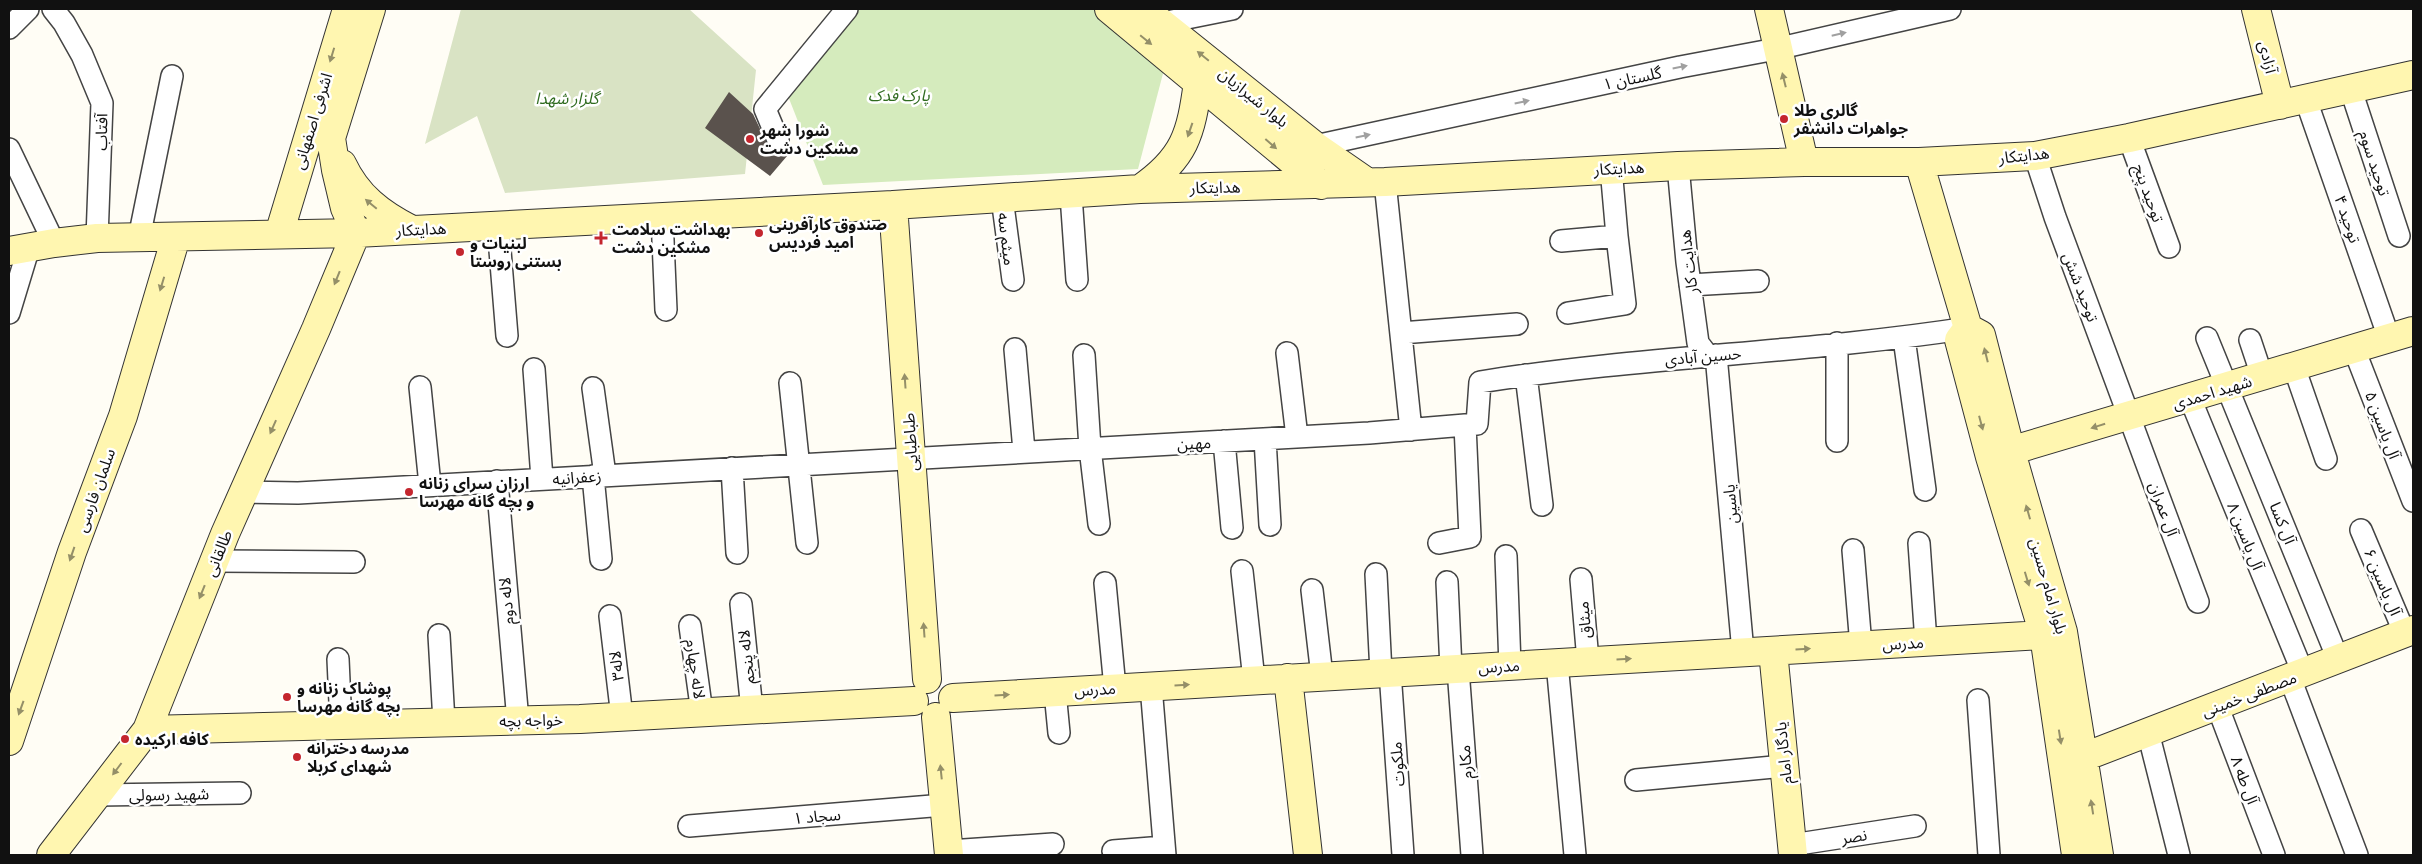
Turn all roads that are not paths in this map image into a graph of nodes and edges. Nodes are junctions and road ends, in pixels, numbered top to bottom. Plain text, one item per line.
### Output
1 (28, 9) edge
2 (53, 9) edge
3 (347, 9) edge
4 (371, 9) edge
5 (847, 9) edge
6 (1109, 9) edge
7 (1232, 9) edge
8 (1769, 9) edge
9 (1950, 9) edge
10 (2256, 9) edge
11 (1153, 16) edge
12 (9, 28) edge
13 (1776, 49) junction
14 (2413, 75) edge
15 (172, 76) dead end
16 (1198, 82) junction
17 (2351, 90) junction
18 (2293, 103) junction
19 (331, 138) junction
20 (2129, 138) junction
21 (778, 140) dead end
22 (1315, 146) junction
23 (9, 149) edge
24 (2035, 156) junction
25 (1804, 162) junction
26 (1919, 162) junction
27 (1678, 166) junction
28 (1298, 167) junction
29 (1611, 168) junction
30 (1376, 182) junction
31 (1321, 184) junction
32 (1140, 189) junction
33 (1071, 195) junction
34 (1002, 198) junction
35 (893, 204) junction
36 (662, 217) junction
37 (498, 226) junction
38 (412, 230) junction
39 (356, 233) junction
40 (279, 234) junction
41 (1617, 236) junction
42 (2398, 236) dead end
43 (176, 237) junction
44 (97, 238) junction
45 (139, 238) junction
46 (1561, 241) dead end
47 (31, 247) edge
48 (2169, 247) dead end
49 (1013, 280) dead end
50 (1078, 280) dead end
51 (1758, 281) dead end
52 (1690, 285) junction
53 (666, 310) dead end
54 (9, 313) edge
55 (1568, 313) dead end
56 (1517, 324) dead end
57 (1968, 328) junction
58 (1401, 333) junction
59 (2401, 335) edge
60 (507, 336) dead end
61 (1904, 338) junction
62 (2208, 338) dead end
63 (2250, 340) dead end
64 (1837, 343) junction
65 (1014, 349) dead end
66 (2354, 349) junction
67 (1287, 353) dead end
68 (1084, 355) dead end
69 (1712, 355) junction
70 (2294, 367) junction
71 (534, 369) dead end
72 (1526, 375) junction
73 (2262, 376) junction
74 (790, 383) dead end
75 (420, 387) dead end
76 (2228, 387) junction
77 (593, 388) dead end
78 (2190, 398) junction
79 (2129, 416) junction
80 (1471, 425) junction
81 (1411, 430) junction
82 (1297, 437) junction
83 (1264, 439) junction
84 (1224, 441) junction
85 (1837, 441) dead end
86 (1090, 448) junction
87 (1024, 451) junction
88 (2000, 454) junction
89 (911, 457) junction
90 (2326, 459) dead end
91 (797, 464) junction
92 (732, 468) junction
93 (599, 475) junction
94 (542, 479) junction
95 (497, 481) junction
96 (430, 485) junction
97 (1925, 490) dead end
98 (244, 492) junction
99 (2413, 501) edge
100 (1542, 505) dead end
101 (1099, 524) dead end
102 (1270, 525) dead end
103 (1232, 528) dead end
104 (2361, 530) dead end
105 (1439, 542) dead end
106 (807, 543) dead end
107 (1919, 543) dead end
108 (1853, 550) dead end
109 (737, 552) dead end
110 (1506, 556) dead end
111 (601, 559) dead end
112 (214, 561) junction
113 (354, 562) dead end
114 (1242, 571) dead end
115 (1376, 574) dead end
116 (1581, 578) dead end
117 (1447, 582) dead end
118 (1104, 584) dead end
119 (1312, 590) dead end
120 (2198, 602) dead end
121 (741, 604) dead end
122 (610, 616) dead end
123 (690, 626) dead end
124 (2409, 632) edge
125 (2054, 634) junction
126 (439, 635) dead end
127 (1926, 642) junction
128 (1861, 646) junction
129 (1773, 651) junction
130 (1743, 652) junction
131 (338, 659) dead end
132 (2338, 659) junction
133 (1588, 661) junction
134 (1557, 663) junction
135 (1510, 666) junction
136 (1455, 669) junction
137 (1385, 673) junction
138 (2296, 675) junction
139 (1322, 676) junction
140 (1288, 678) junction
141 (1254, 680) junction
142 (1151, 686) junction
143 (1115, 688) junction
144 (1055, 692) junction
145 (933, 699) junction
146 (1978, 700) dead end
147 (2218, 706) junction
148 (752, 710) junction
149 (702, 713) junction
150 (622, 717) junction
151 (518, 721) junction
152 (444, 722) junction
153 (341, 725) junction
154 (147, 730) junction
155 (2148, 732) junction
156 (1060, 733) dead end
157 (9, 741) edge
158 (2074, 762) junction
159 (1784, 766) junction
160 (1636, 780) dead end
161 (240, 793) dead end
162 (97, 795) junction
163 (944, 805) junction
164 (690, 826) dead end
165 (1915, 826) dead end
166 (1054, 844) dead end
167 (1793, 850) edge
168 (1113, 851) dead end
169 (1165, 851) edge
170 (949, 853) edge
171 (51, 855) edge
172 (1308, 855) edge
173 (1403, 855) edge
174 (1472, 855) edge
175 (1575, 855) edge
176 (1988, 855) edge
177 (2076, 855) edge
178 (2099, 855) edge
179 (2179, 855) edge
180 (2274, 855) edge
181 (2357, 855) edge

1 - 12 street
2 - 44 street, آفتاب
3 -> 40 street, اشرفی اصفهانی
4 - 19 street, اشرفی اصفهانی
5 - 21 street
6 -> 16 street, بلوار شیرازیان
7 - 11 street
8 - 13 street
13 -> 9 street, گلستان ۱
10 - 18 street, آزادی
22 -> 11 street, بلوار شیرازیان
22 -> 13 street, گلستان ۱
25 -> 13 street
14 - 17 street, هدایتکار
15 - 45 street
16 -> 28 street, بلوار شیرازیان
16 -> 32 street
17 - 18 street, هدایتکار
17 - 42 street, توحید سوم
18 - 20 street, هدایتکار
18 - 59 street, توحید ۴
38 -> 19 street
19 - 39 street, اشرفی اصفهانی
20 - 24 street, هدایتکار
20 - 48 street, توحید پنج
22 - 28 street
22 - 30 street, بلوار شیرازیان
23 - 47 street
24 - 26 street, هدایتکار
24 - 79 street, توحید شش
25 - 26 street, هدایتکار
25 - 27 street, هدایتکار
26 - 57 street, بلوار امام حسین
27 - 29 street, هدایتکار
27 - 52 street, هدایت کار
28 - 31 street, بلوار شیرازیان
29 - 30 street, هدایتکار
29 - 41 street
30 - 31 street, هدایتکار
30 - 58 street
31 - 32 street, هدایتکار
32 - 33 street, هدایتکار
33 - 34 street, هدایتکار
33 - 50 street
34 - 35 street, هدایتکار
34 - 49 street, میثم سه
35 - 36 street, هدایتکار
89 -> 35 street, طباطبایی
36 - 37 street, هدایتکار
36 - 53 street
37 - 38 street, هدایتکار
37 - 60 street
38 - 39 street, هدایتکار
39 - 40 street, هدایتکار
39 -> 98 street, طالقانی
40 - 43 street, هدایتکار
41 - 46 street
41 - 55 street
43 - 45 street, هدایتکار
43 -> 157 street, سلمان فارسی
44 - 45 street, هدایتکار
44 - 47 street, هدایتکار
47 - 54 street
51 - 52 street
52 - 69 street, هدایت کار
56 - 58 street
57 - 61 street, حسین آبادی
57 - 88 street, بلوار امام حسین
58 - 81 street
59 - 66 street, شهید احمدی
61 - 64 street, حسین آبادی
61 - 97 street
62 - 76 street, آل کسا
63 - 73 street
64 - 69 street, حسین آبادی
64 - 85 street
65 - 87 street
66 - 70 street, شهید احمدی
66 - 99 street, آل یاسین ۵
67 - 82 street
68 - 86 street
69 - 72 street, حسین آبادی
69 - 130 street, یاسین
70 - 73 street, شهید احمدی
70 - 90 street
71 - 94 street
72 - 80 street, حسین آبادی
72 - 100 street
73 - 76 street, شهید احمدی
74 - 91 street
75 - 96 street
76 - 78 street, شهید احمدی
76 - 132 street, آل کسا
77 - 93 street
78 - 79 street, شهید احمدی
78 - 138 street, آل یاسین ۸
79 -> 88 street, شهید احمدی
79 - 120 street, آل عمران
80 - 81 street, مهین
80 - 105 street
81 - 82 street, مهین
82 - 83 street, مهین
83 - 84 street, مهین
83 - 102 street
84 - 86 street, مهین
84 - 103 street
86 - 87 street, مهین
86 - 101 street
87 - 89 street, مهین
88 - 125 street, بلوار امام حسین
89 - 91 street, زعفرانیه
145 -> 89 street, طباطبایی
91 - 92 street, زعفرانیه
91 - 106 street
92 - 93 street, زعفرانیه
92 - 109 street
93 - 94 street, زعفرانیه
93 - 111 street
94 - 95 street, زعفرانیه
95 - 96 street, زعفرانیه
95 - 151 street, لاله دوم
96 - 98 street, زعفرانیه
98 - 112 street, طالقانی
104 - 124 street, آل یاسین ۶
107 - 127 street
108 - 128 street
110 - 135 street
112 - 113 street
112 -> 154 street, طالقانی
114 - 141 street
115 - 137 street, ملکوت
116 - 133 street, میثاق
117 - 136 street, مکارم
118 - 143 street
119 - 139 street
121 - 148 street, لاله پنجم
122 - 150 street, لاله۳
123 - 149 street, لاله چهارم
124 - 132 street, مصطفی خمینی
125 - 127 street, مدرس
125 - 158 street, بلوار امام حسین
126 - 152 street
127 - 128 street, مدرس
129 -> 128 street, مدرس
129 - 130 street, مدرس
129 - 159 street, یادگار امام
133 -> 130 street, مدرس
131 - 153 street
132 - 138 street, مصطفی خمینی
133 - 134 street, مدرس
134 - 135 street, مدرس
134 - 175 street
135 - 136 street, مدرس
136 - 137 street, مدرس
136 - 174 street, مکارم
137 - 139 street, مدرس
137 - 173 street, ملکوت
138 - 147 street, مصطفی خمینی
138 - 181 street, آل یاسین ۸
139 - 140 street, مدرس
140 - 141 street, مدرس
140 - 172 street
142 -> 141 street, مدرس
142 - 143 street, مدرس
142 - 169 street
143 - 144 street, مدرس
145 -> 144 street, مدرس
144 - 156 street
145 - 148 street, خواجه بچه
163 -> 145 street, طباطبایی
146 - 176 street
147 - 155 street, مصطفی خمینی
147 - 180 street, آل طه ۸
148 - 149 street, خواجه بچه
149 - 150 street, خواجه بچه
150 - 151 street, خواجه بچه
151 - 152 street, خواجه بچه
152 - 153 street, خواجه بچه
153 - 154 street, خواجه بچه
154 -> 162 street, طالقانی
155 - 158 street, مصطفی خمینی
155 - 179 street
158 - 177 street, بلوار امام حسین
178 -> 158 street, بلوار امام حسین
159 - 160 street
159 - 167 street, یادگار امام
161 - 162 street, شهید رسولی
162 - 171 street, طالقانی
163 - 164 street, سجاد ۱
163 - 170 street, طباطبایی
165 - 167 street, نصر
166 - 170 street
168 - 169 street

